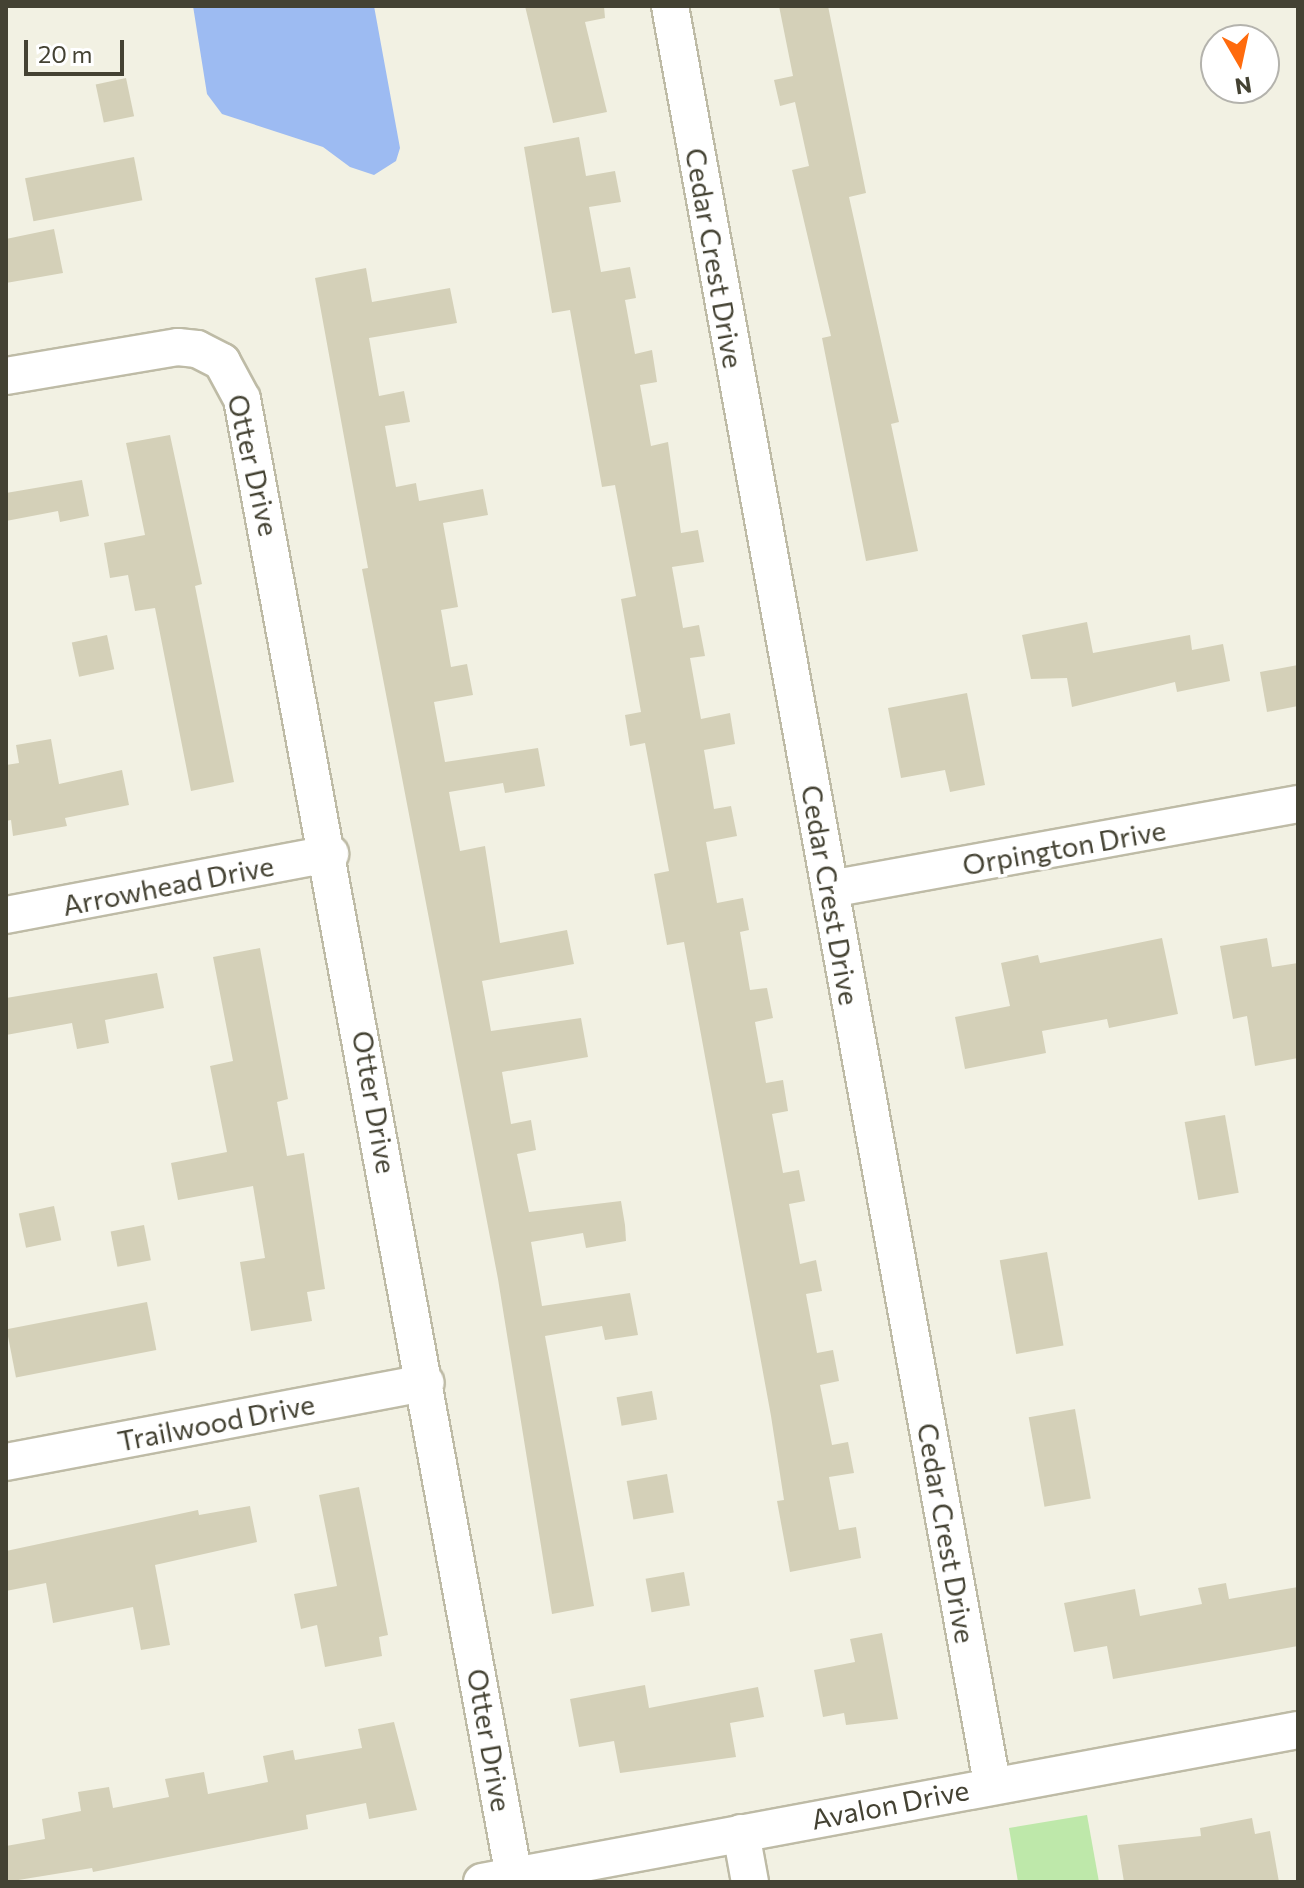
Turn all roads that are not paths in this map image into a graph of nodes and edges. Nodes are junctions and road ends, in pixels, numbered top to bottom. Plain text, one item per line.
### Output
1 (670, 6) edge
2 (6, 376) edge
3 (1298, 804) edge
4 (330, 854) junction
5 (830, 889) junction
6 (6, 915) edge
7 (426, 1383) junction
8 (6, 1462) edge
9 (1298, 1730) edge
10 (992, 1784) junction
11 (741, 1833) junction
12 (498, 1879) edge
13 (750, 1882) edge

1 - 5 street, Cedar Crest Drive
2 - 4 street, Otter Drive
3 - 5 street, Orpington Drive
4 - 6 street, Arrowhead Drive
4 - 7 street, Otter Drive
5 - 10 street, Cedar Crest Drive
7 - 8 street, Trailwood Drive
7 - 12 street, Otter Drive
9 - 10 street, Avalon Drive
10 - 11 street, Avalon Drive
11 - 12 street, Avalon Drive
11 - 13 street

